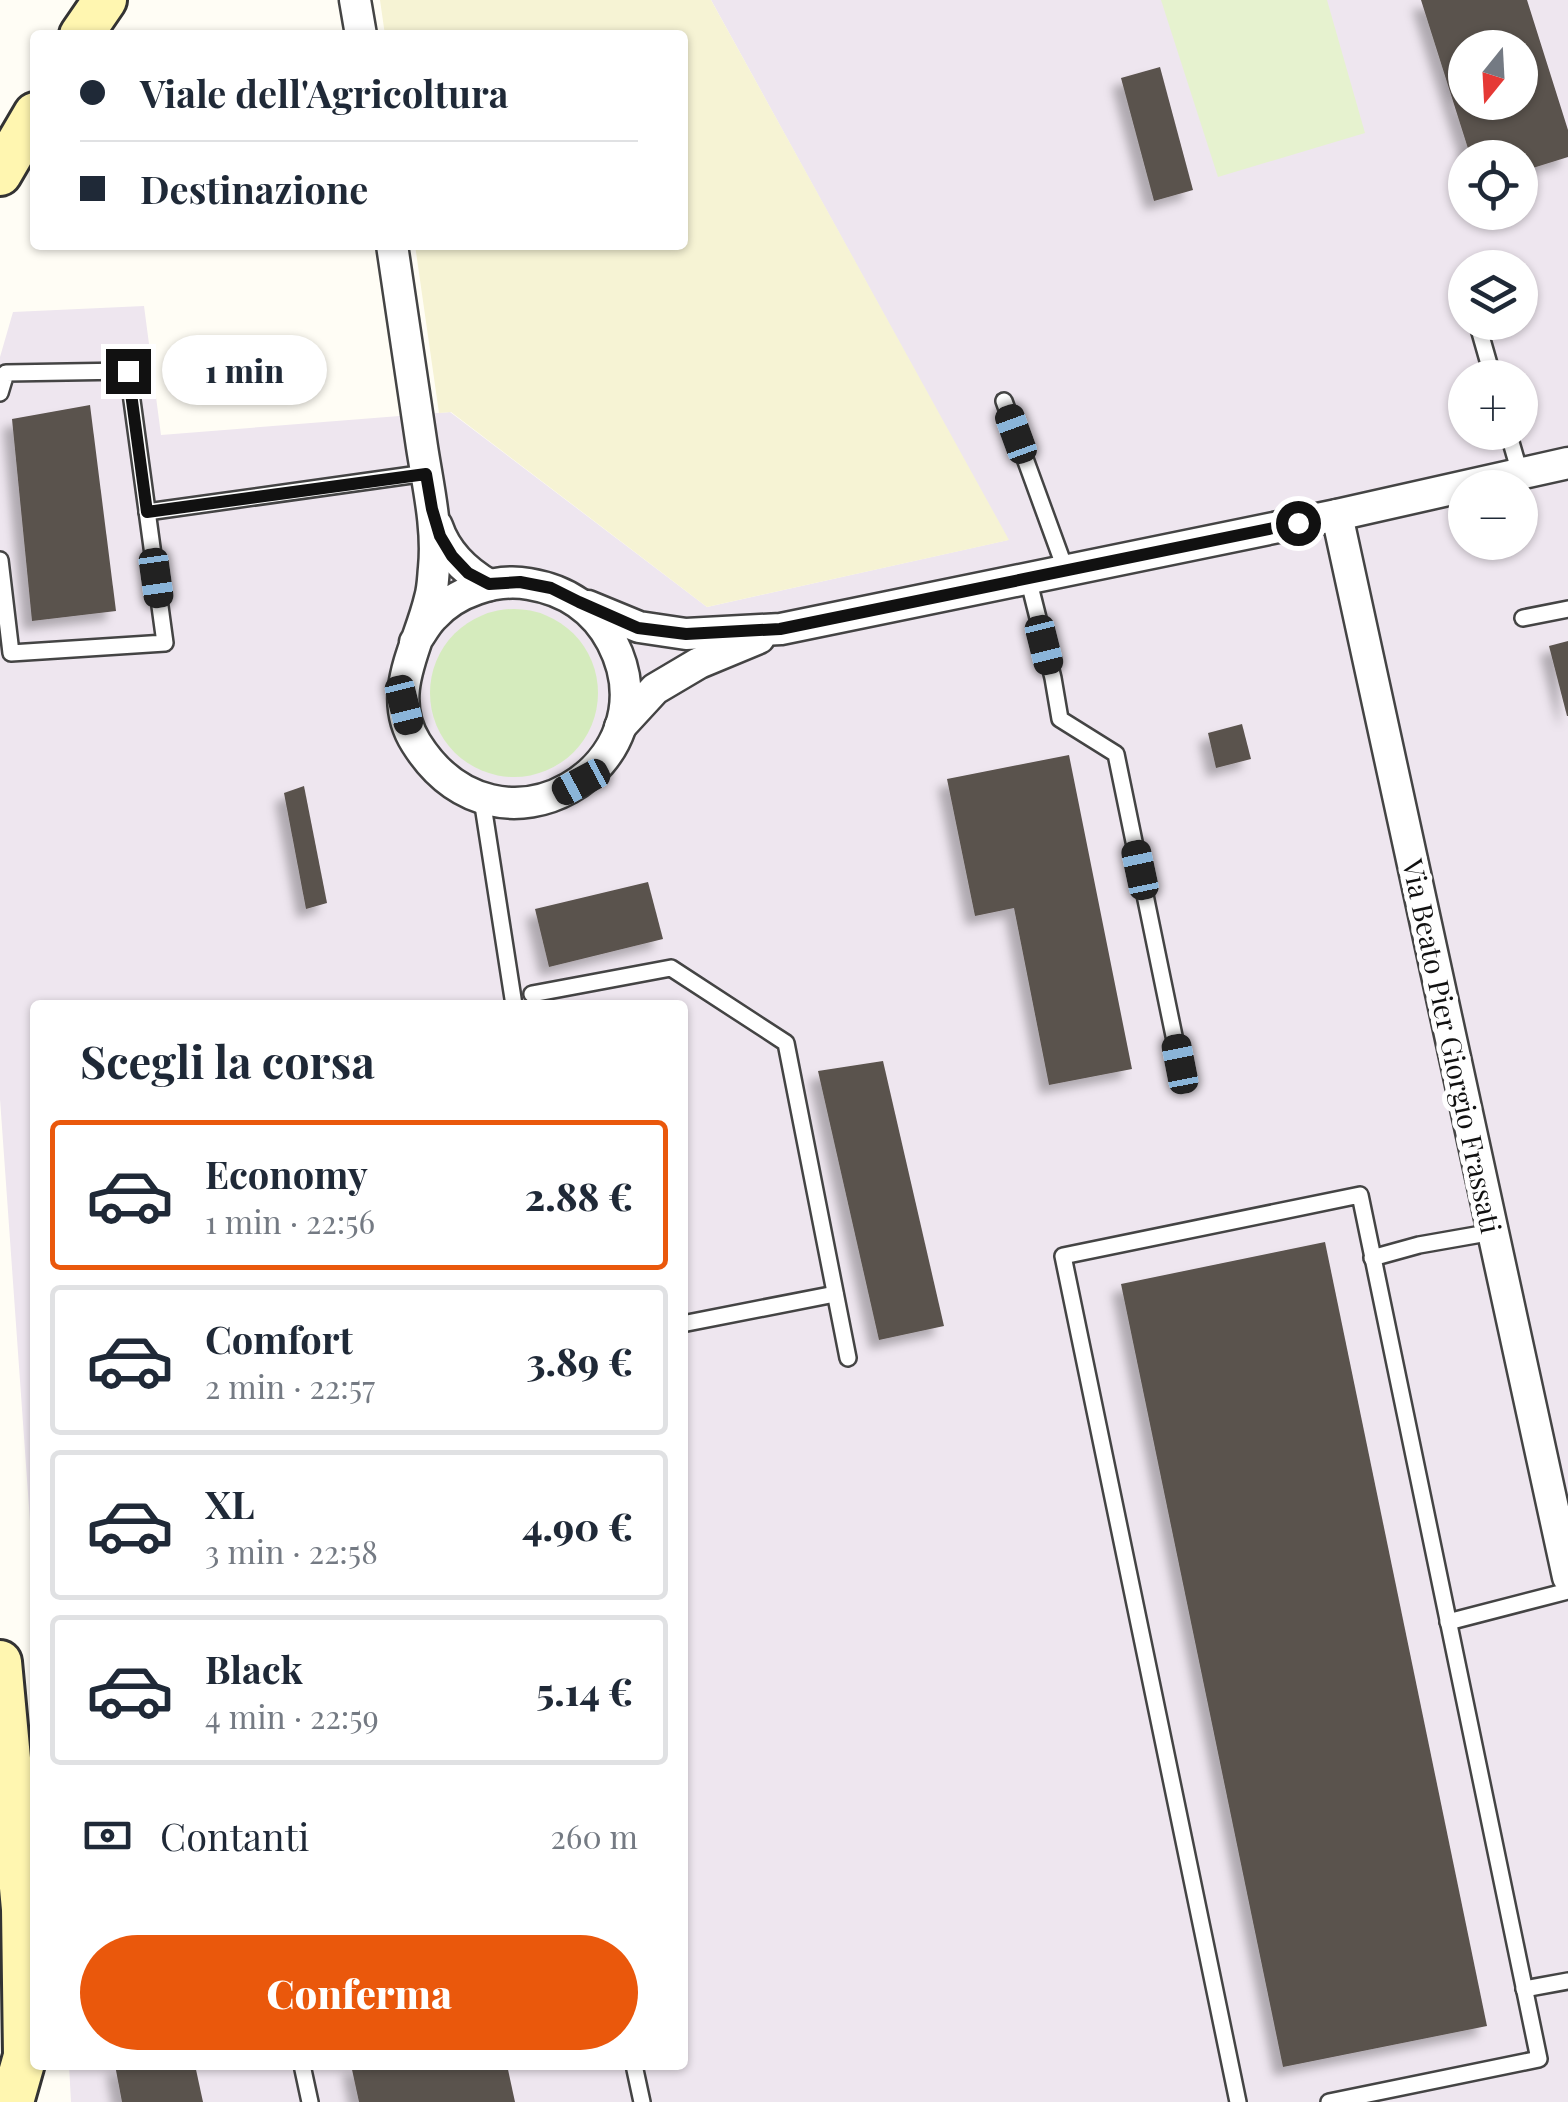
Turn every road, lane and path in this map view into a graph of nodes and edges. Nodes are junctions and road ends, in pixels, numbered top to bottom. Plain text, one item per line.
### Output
1 (106, 0) edge
2 (355, 0) edge
3 (85, 30) edge
4 (359, 30) edge
5 (30, 123) edge
6 (0, 174) edge
7 (393, 250) edge
8 (0, 393) edge
9 (1004, 401) dead end
10 (1568, 462) edge
11 (1533, 470) edge
12 (426, 474) junction
13 (1448, 490) edge
14 (432, 509) junction
15 (147, 512) junction
16 (1338, 515) junction
17 (0, 560) edge
18 (1066, 571) junction
19 (1028, 578) junction
20 (489, 584) junction
21 (579, 602) junction
22 (1568, 609) edge
23 (1524, 618) dead end
24 (780, 629) junction
25 (415, 642) junction
26 (620, 727) junction
27 (482, 799) junction
28 (532, 994) dead end
29 (513, 1000) edge
30 (1180, 1064) dead end
31 (1493, 1232) junction
32 (1372, 1258) junction
33 (835, 1294) junction
34 (688, 1323) edge
35 (848, 1358) dead end
36 (1568, 1577) edge
37 (1568, 1591) edge
38 (1448, 1622) junction
39 (0, 1662) edge
40 (1568, 1981) edge
41 (1524, 1989) junction
42 (303, 2070) edge
43 (635, 2070) edge
44 (12, 2102) edge
45 (310, 2102) edge
46 (642, 2102) edge
47 (1238, 2102) edge
48 (1329, 2102) edge

1 - 3 main road
2 - 4 street
5 - 6 main road
7 - 12 street
8 - 15 lane
9 - 18 lane
10 - 11 street
12 - 14 street
12 - 15 lane
13 - 16 street
14 - 20 street
14 - 25 street
15 - 17 lane
16 - 18 street
16 - 31 street, Via Beato Pier Giorgio Frassati
18 - 19 street
19 - 24 street
19 - 30 lane
20 - 21 street
20 - 25 street
21 - 24 street
21 - 26 street
22 - 23 lane
24 - 26 street
25 - 27 street
26 - 27 street
27 - 29 lane
28 - 33 lane
31 - 32 lane
31 - 36 street, Via Beato Pier Giorgio Frassati
32 - 38 lane
32 - 47 lane
33 - 34 lane
33 - 35 lane
37 - 38 lane
38 - 41 lane
39 - 44 main road
40 - 41 lane
41 - 48 lane
42 - 45 lane
43 - 46 lane

